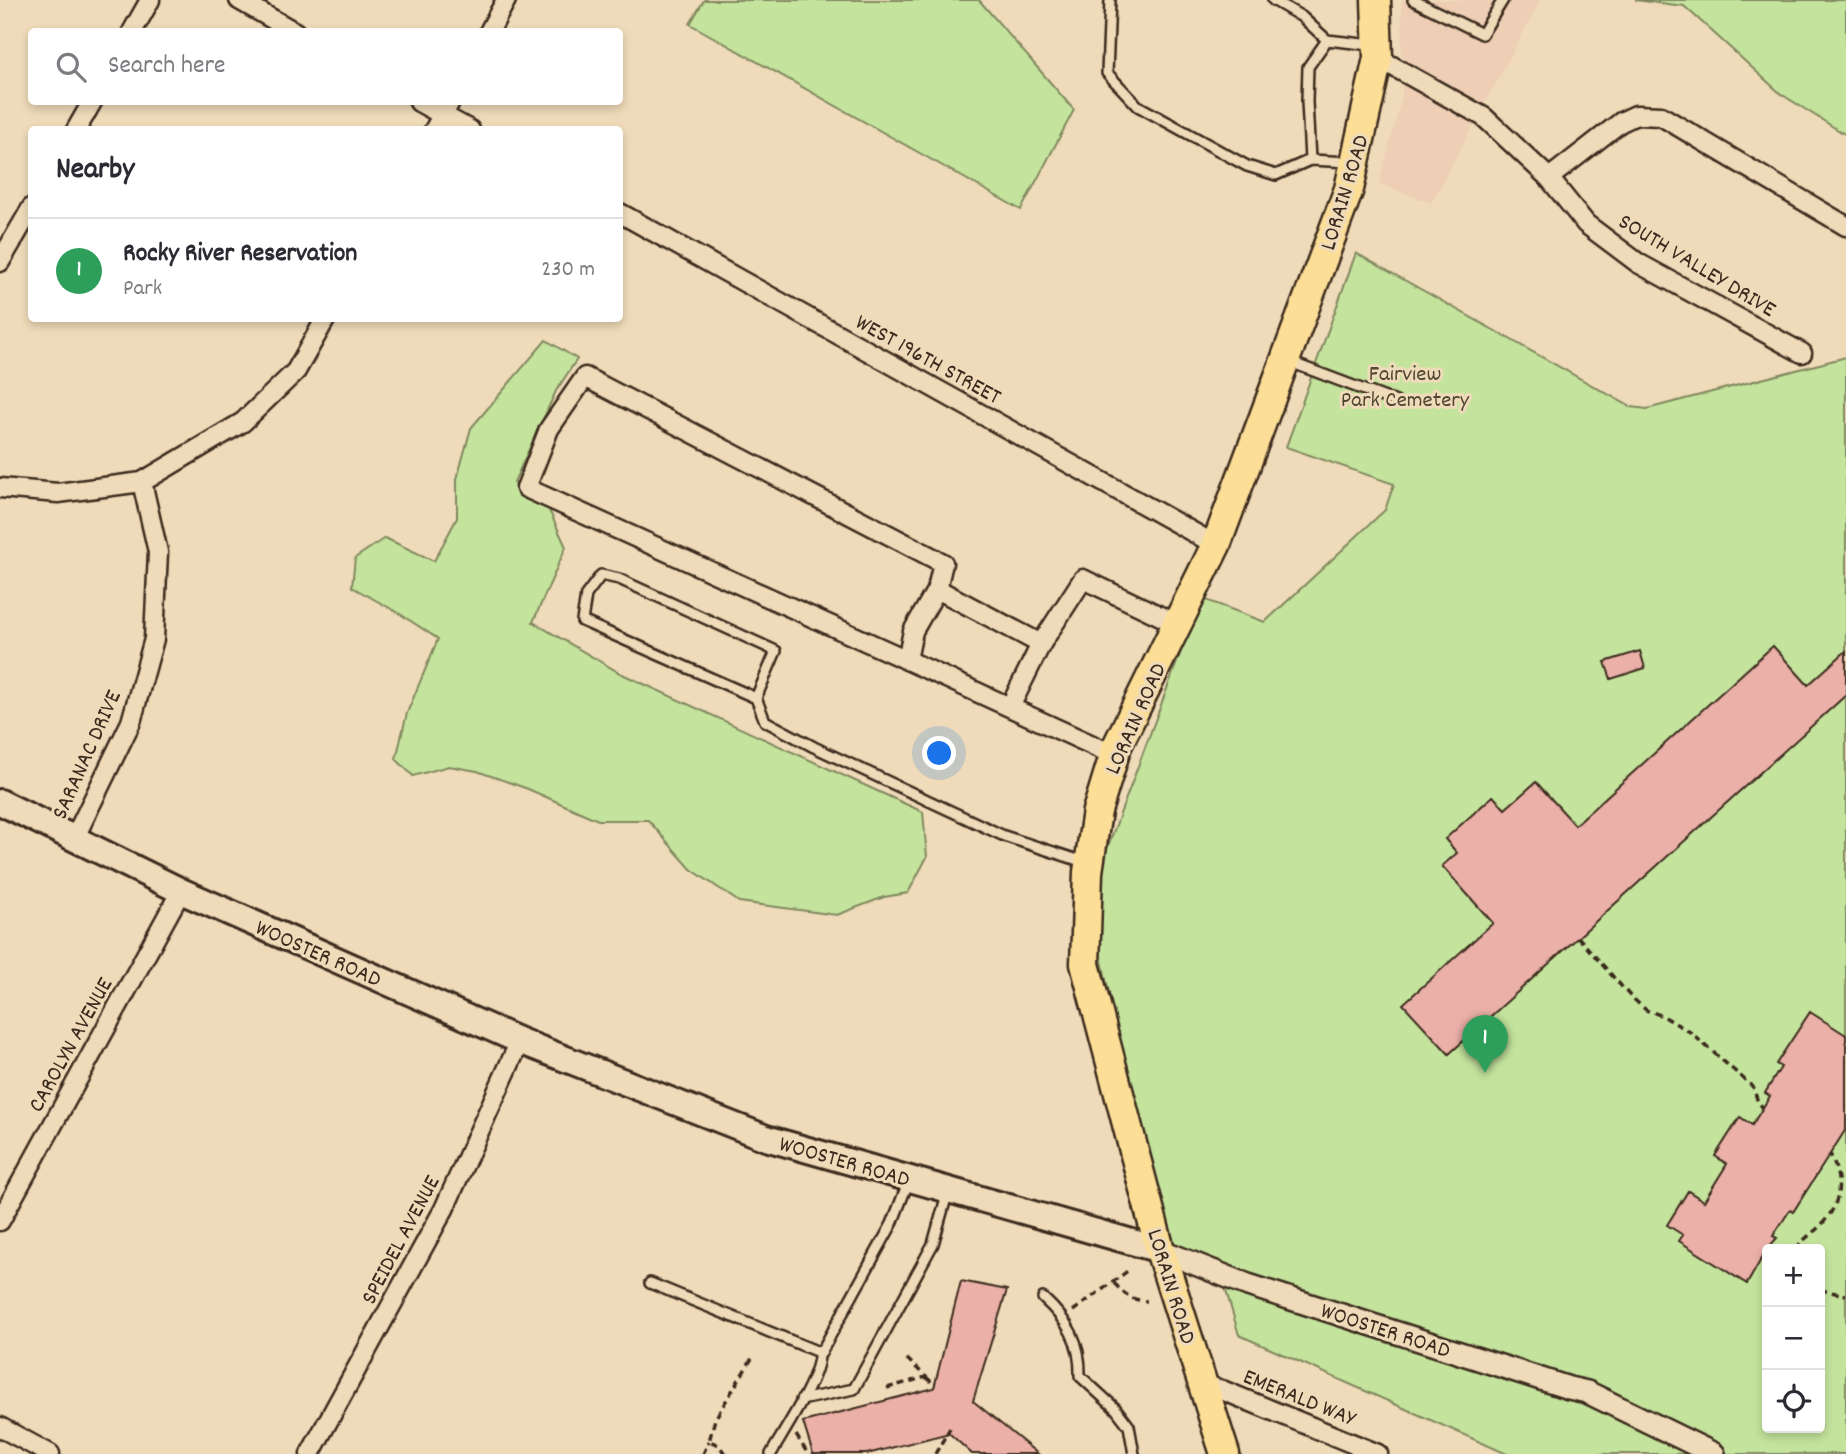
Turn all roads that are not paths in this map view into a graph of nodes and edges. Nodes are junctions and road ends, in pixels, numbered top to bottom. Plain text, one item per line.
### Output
1 (150, 0) edge
2 (239, 0) edge
3 (506, 0) edge
4 (1110, 0) edge
5 (1273, 0) edge
6 (1376, 0) edge
7 (1413, 0) edge
8 (1503, 0) edge
9 (134, 28) edge
10 (288, 28) edge
11 (491, 28) edge
12 (1327, 40) junction
13 (1378, 52) junction
14 (90, 105) edge
15 (424, 105) edge
16 (442, 115) edge
17 (78, 126) edge
18 (463, 126) edge
19 (1310, 160) junction
20 (1355, 162) junction
21 (1549, 178) junction
22 (28, 214) edge
23 (623, 215) edge
24 (1846, 226) edge
25 (0, 262) edge
26 (324, 322) edge
27 (1802, 353) dead end
28 (1285, 360) junction
29 (1396, 402) dead end
30 (142, 482) junction
31 (0, 488) edge
32 (1216, 545) junction
33 (937, 589) junction
34 (1177, 624) junction
35 (1041, 644) junction
36 (907, 660) junction
37 (756, 698) junction
38 (1010, 707) junction
39 (1114, 755) junction
40 (0, 802) edge
41 (74, 839) junction
42 (1089, 863) junction
43 (181, 891) junction
44 (520, 1041) junction
45 (909, 1179) junction
46 (948, 1190) junction
47 (0, 1221) edge
48 (1160, 1250) junction
49 (650, 1283) dead end
50 (1043, 1298) dead end
51 (821, 1353) junction
52 (1204, 1385) junction
53 (801, 1400) junction
54 (0, 1427) edge
55 (50, 1454) edge
56 (310, 1454) edge
57 (771, 1454) edge
58 (1134, 1454) edge
59 (1224, 1454) edge
60 (1378, 1454) edge
61 (1714, 1454) edge

1 - 9 street
2 - 10 street
3 - 11 street
4 - 19 lane
5 - 12 lane
6 - 13 main road, LORAIN ROAD
7 - 8 lane
12 - 13 lane
12 - 19 lane
13 - 20 main road, LORAIN ROAD
13 - 21 street, SOUTH VALLEY DRIVE
14 - 17 street
15 - 16 street
16 - 18 street
19 - 20 lane
20 - 28 main road, LORAIN ROAD
21 - 24 street
21 - 27 street, SOUTH VALLEY DRIVE
22 - 25 street
23 - 32 street, WEST 196TH STREET
26 - 30 street
28 - 29 lane
28 - 32 main road, LORAIN ROAD
30 - 31 street
30 - 41 street, SARANAC DRIVE
32 - 34 main road, LORAIN ROAD
33 - 35 street
33 - 36 street
33 - 36 street
34 - 35 street
34 - 39 main road, LORAIN ROAD
35 - 38 street
36 - 38 street
37 - 37 lane
37 - 42 lane
38 - 39 street
39 - 42 main road, LORAIN ROAD
40 - 41 main road, WOOSTER ROAD
41 - 43 main road, WOOSTER ROAD
42 - 48 main road, LORAIN ROAD
43 - 44 main road, WOOSTER ROAD
43 - 47 street, CAROLYN AVENUE
44 - 45 main road, WOOSTER ROAD
44 - 56 street, SPEIDEL AVENUE
45 - 46 main road, WOOSTER ROAD
45 - 51 lane
46 - 48 main road, WOOSTER ROAD
46 - 53 lane
48 - 52 main road, LORAIN ROAD
48 - 61 street, WOOSTER ROAD
49 - 51 lane
50 - 58 lane
51 - 53 lane
52 - 59 main road, LORAIN ROAD
52 - 60 street, EMERALD WAY
53 - 57 lane
54 - 55 street

